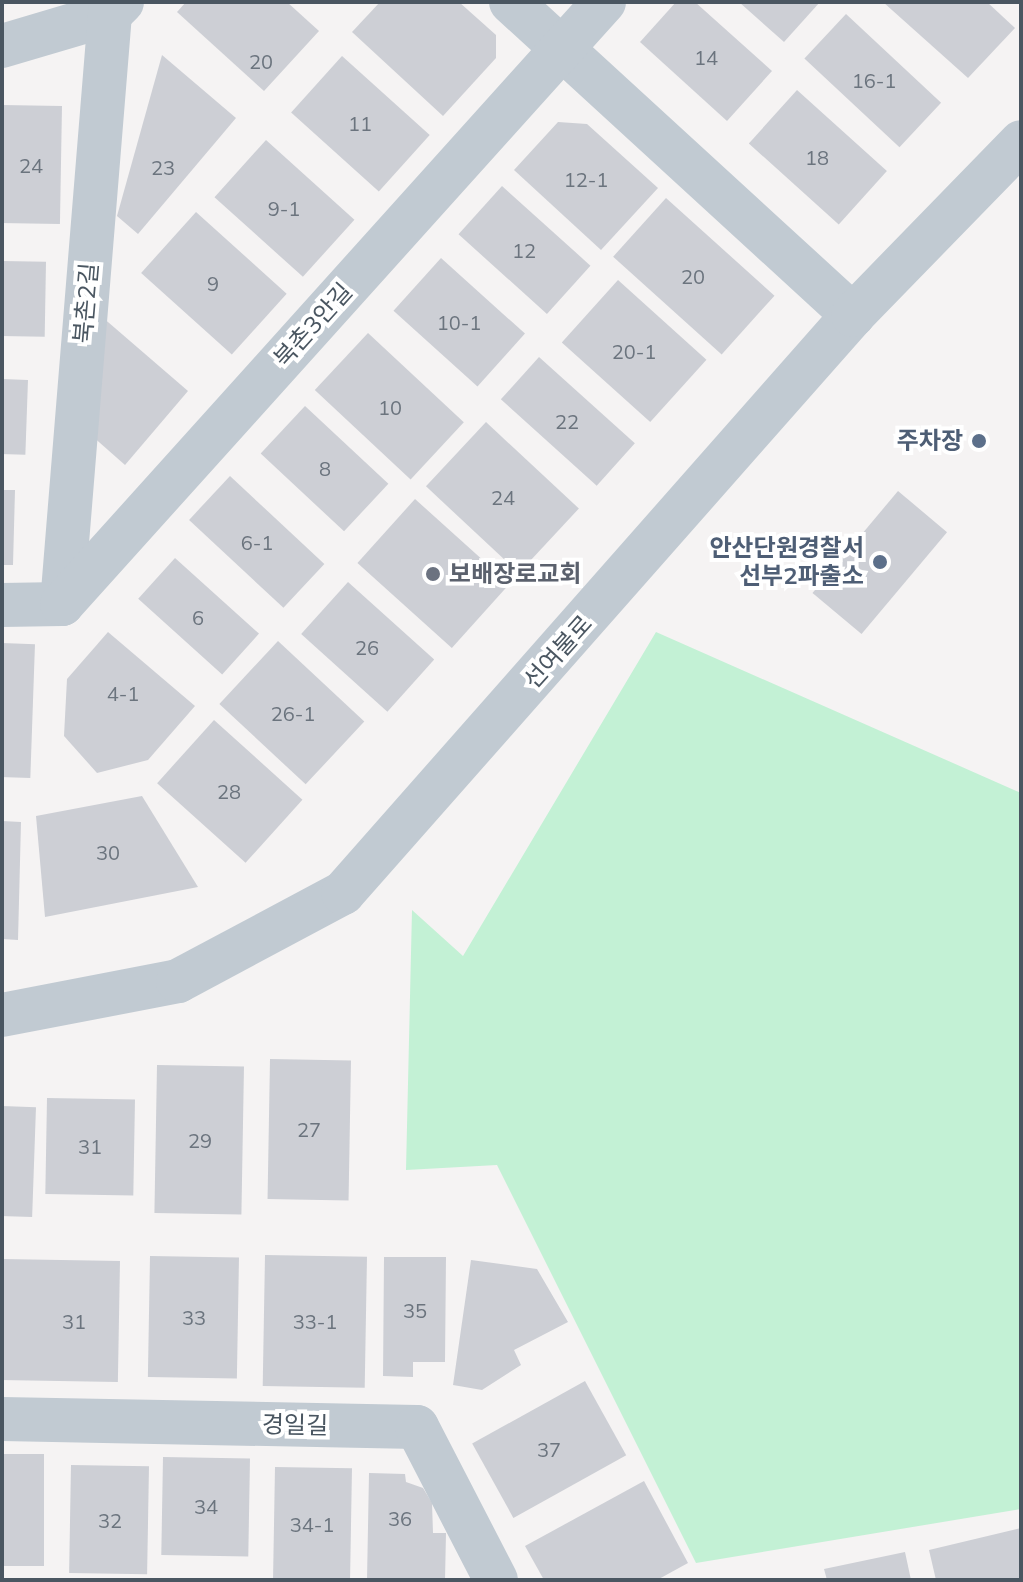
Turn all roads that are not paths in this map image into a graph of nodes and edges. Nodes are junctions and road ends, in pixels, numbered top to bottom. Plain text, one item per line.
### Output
1 (511, 2) edge
2 (604, 2) edge
3 (114, 6) edge
4 (2, 46) edge
5 (562, 49) junction
6 (1021, 142) edge
7 (853, 315) junction
8 (62, 604) junction
9 (2, 605) edge
10 (2, 1015) edge
11 (2, 1419) edge
12 (496, 1580) edge

1 - 5 street
2 - 5 street, 북촌3안길
3 - 4 street
3 - 8 street, 북촌2길
5 - 7 street
5 - 8 street, 북촌3안길
6 - 7 street, 선여불로
7 - 10 street, 선여불로
8 - 9 street
11 - 12 street, 경일길

